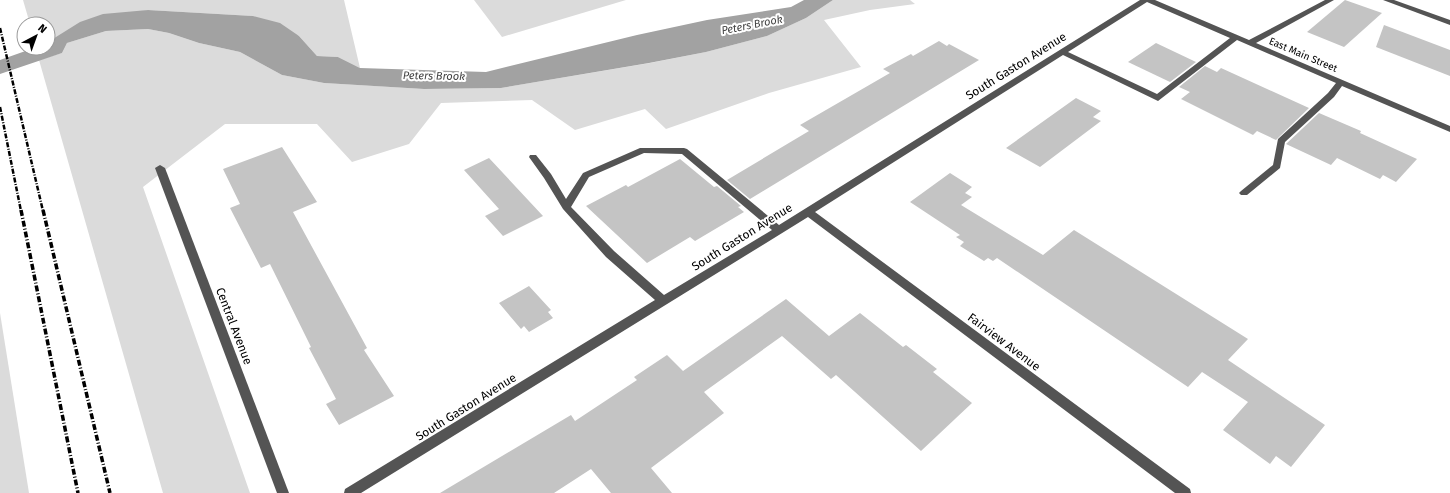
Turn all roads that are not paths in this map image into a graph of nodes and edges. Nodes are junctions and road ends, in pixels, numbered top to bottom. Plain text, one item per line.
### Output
1 (1145, 0) edge
2 (1149, 0) edge
3 (1330, 0) edge
4 (1387, 0) edge
5 (1450, 23) edge
6 (1236, 37) junction
7 (1250, 43) junction
8 (1063, 52) junction
9 (1341, 82) junction
10 (1450, 129) edge
11 (533, 157) dead end
12 (160, 168) dead end
13 (1244, 193) dead end
14 (566, 207) junction
15 (808, 212) junction
16 (779, 230) junction
17 (663, 301) junction
18 (283, 493) edge
19 (350, 493) edge
20 (1185, 493) edge

1 - 8 street, South Gaston Avenue
2 - 6 street, East Main Street
3 - 7 street
4 - 5 street
6 - 7 street, East Main Street
6 - 8 street
7 - 9 street, East Main Street
8 - 15 street, South Gaston Avenue
9 - 10 street, East Main Street
9 - 13 street
11 - 14 street
12 - 18 street, Central Avenue
14 - 16 street
14 - 17 street
15 - 16 street, South Gaston Avenue
15 - 20 street, Fairview Avenue
16 - 17 street, South Gaston Avenue
17 - 19 street, South Gaston Avenue

